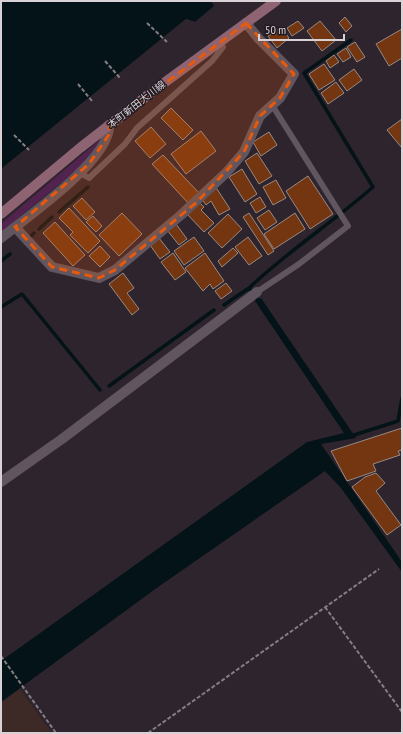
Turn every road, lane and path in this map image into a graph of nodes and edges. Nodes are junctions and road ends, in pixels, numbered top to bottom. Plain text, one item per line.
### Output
1 (276, 1) edge
2 (147, 23) dead end
3 (246, 23) junction
4 (220, 41) junction
5 (167, 42) dead end
6 (105, 61) dead end
7 (120, 78) dead end
8 (78, 84) dead end
9 (92, 101) dead end
10 (272, 105) junction
11 (109, 125) junction
12 (14, 135) dead end
13 (29, 150) dead end
14 (80, 173) junction
15 (1, 214) edge
16 (15, 227) junction
17 (1, 238) edge
18 (257, 292) joint
19 (1, 482) edge
20 (379, 569) dead end
21 (325, 607) junction
22 (1, 656) edge
23 (402, 712) edge
24 (56, 733) edge
25 (148, 733) edge

1 - 3 main road, 本町新田大川線
2 - 5 path
3 - 4 main road, 本町新田大川線
3 - 10 street
4 - 11 main road, 本町新田大川線
4 - 14 lane
6 - 7 path
8 - 9 path
10 - 16 street
10 - 18 lane
11 - 14 street
11 - 15 main road, 本町新田大川線
12 - 13 path
14 - 16 street
16 - 17 street
18 - 19 street
20 - 21 path
21 - 23 path
21 - 25 path
22 - 24 path

